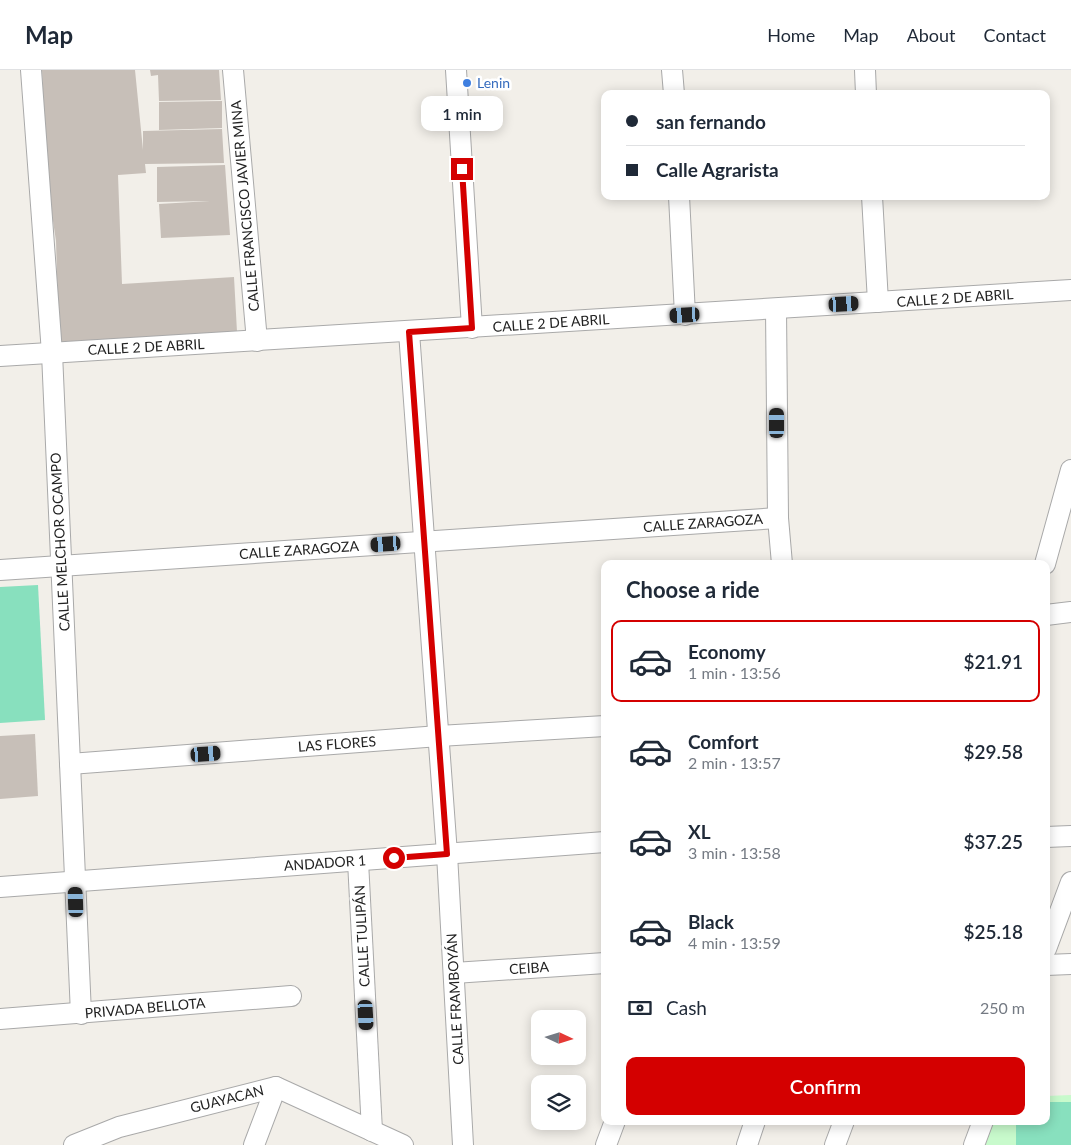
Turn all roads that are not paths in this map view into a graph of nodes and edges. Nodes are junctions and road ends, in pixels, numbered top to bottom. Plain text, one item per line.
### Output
1 (30, 70) edge
2 (232, 70) edge
3 (456, 70) edge
4 (672, 70) edge
5 (865, 70) edge
6 (674, 90) edge
7 (866, 90) edge
8 (679, 200) edge
9 (872, 200) edge
10 (1071, 290) edge
11 (878, 302) junction
12 (776, 309) junction
13 (685, 315) junction
14 (472, 328) junction
15 (409, 332) junction
16 (256, 341) junction
17 (52, 353) junction
18 (0, 356) edge
19 (1071, 470) edge
20 (778, 518) junction
21 (424, 541) junction
22 (782, 560) edge
23 (1045, 560) edge
24 (61, 567) junction
25 (0, 570) edge
26 (1071, 612) edge
27 (1050, 615) edge
28 (601, 726) edge
29 (439, 736) junction
30 (70, 764) junction
31 (1071, 836) edge
32 (1050, 838) edge
33 (601, 842) edge
34 (447, 854) junction
35 (358, 861) junction
36 (1071, 882) edge
37 (76, 883) junction
38 (0, 887) edge
39 (1050, 938) edge
40 (601, 963) edge
41 (1071, 964) edge
42 (1050, 965) edge
43 (454, 973) junction
44 (290, 996) dead end
45 (81, 1014) junction
46 (0, 1019) edge
47 (276, 1087) junction
48 (614, 1125) edge
49 (754, 1125) edge
50 (842, 1125) edge
51 (982, 1125) edge
52 (119, 1126) junction
53 (372, 1131) junction
54 (394, 1143) edge
55 (74, 1145) edge
56 (112, 1145) edge
57 (254, 1145) edge
58 (463, 1145) edge
59 (606, 1145) edge
60 (746, 1145) edge
61 (835, 1145) edge
62 (974, 1145) edge

1 - 17 street, CALLE MELCHOR OCAMPO
2 - 16 street, CALLE FRANCISCO JAVIER MINA
3 - 14 street
4 - 6 street
5 - 7 street
8 - 13 street
9 - 11 street
10 - 11 street, CALLE 2 DE ABRIL
11 - 12 street, CALLE 2 DE ABRIL
12 - 13 street, CALLE 2 DE ABRIL
12 - 20 street
13 - 14 street, CALLE 2 DE ABRIL
14 - 15 street, CALLE 2 DE ABRIL
15 - 16 street, CALLE 2 DE ABRIL
15 - 21 street, CALLE FRAMBOYÁN
16 - 17 street, CALLE 2 DE ABRIL
17 - 18 street, CALLE 2 DE ABRIL
17 - 24 street, CALLE MELCHOR OCAMPO
19 - 23 street
20 - 21 street, CALLE ZARAGOZA
20 - 22 street
21 - 24 street, CALLE ZARAGOZA
21 - 29 street, CALLE FRAMBOYÁN
24 - 25 street, CALLE ZARAGOZA
24 - 30 street, CALLE MELCHOR OCAMPO
26 - 27 street
28 - 29 street, LAS FLORES
29 - 30 street, LAS FLORES
29 - 34 street, CALLE FRAMBOYÁN
30 - 37 street, CALLE MELCHOR OCAMPO
31 - 32 street
33 - 34 street, ANDADOR 1
34 - 35 street, ANDADOR 1
34 - 43 street, CALLE FRAMBOYÁN
35 - 37 street, ANDADOR 1
35 - 53 street, CALLE TULIPÁN
36 - 39 street
37 - 38 street, ANDADOR 1
37 - 45 street, CALLE MELCHOR OCAMPO
40 - 43 street, CEIBA
41 - 42 street
43 - 58 street, CALLE FRAMBOYÁN
44 - 45 street, PRIVADA BELLOTA
45 - 46 street, PRIVADA BELLOTA
47 - 52 street, GUAYACAN
47 - 53 street, GUAYACAN
47 - 57 street
48 - 59 street
49 - 60 street
50 - 61 street
51 - 62 street
52 - 55 street, GUAYACAN
52 - 56 street
53 - 54 street, GUAYACAN

